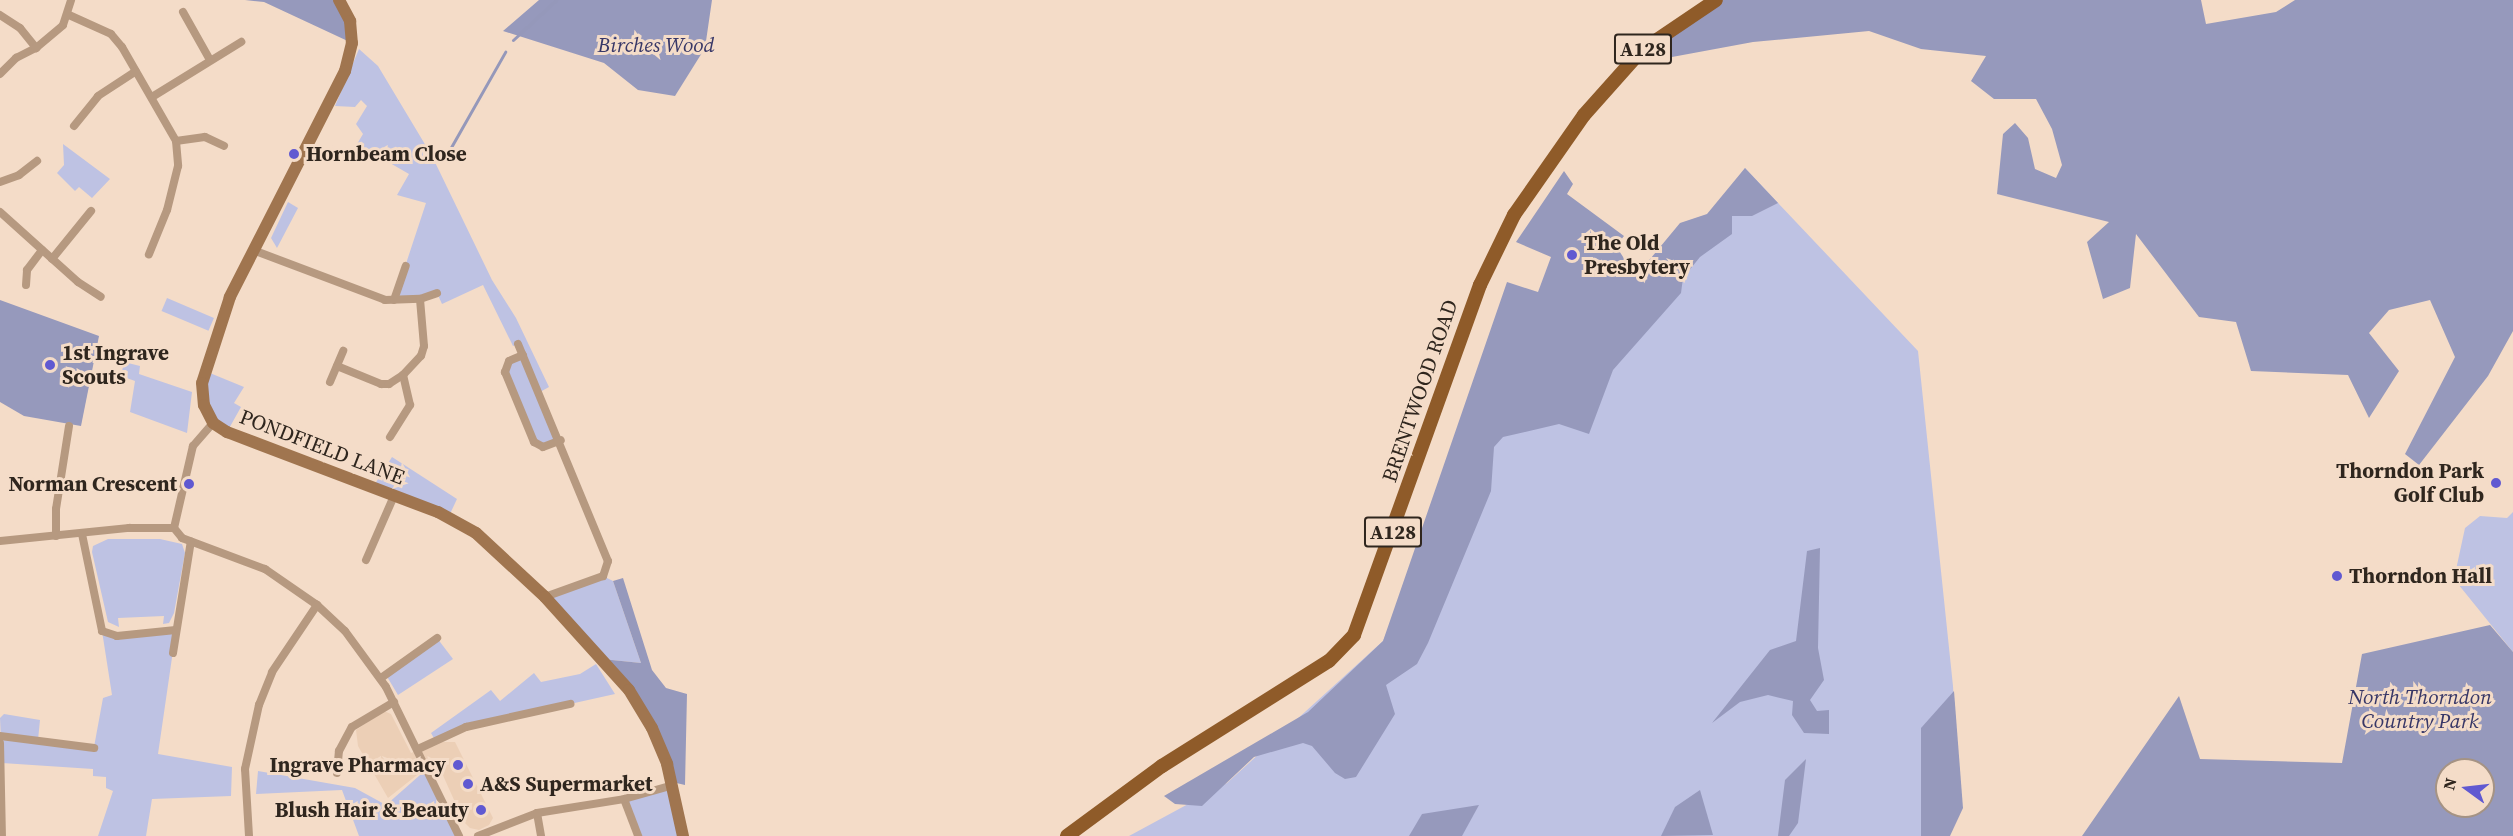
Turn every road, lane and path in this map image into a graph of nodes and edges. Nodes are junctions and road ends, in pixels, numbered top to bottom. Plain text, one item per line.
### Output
1 (71, 0) edge
2 (340, 0) edge
3 (1716, 0) edge
4 (183, 12) dead end
5 (0, 15) edge
6 (69, 15) junction
7 (241, 42) dead end
8 (36, 48) junction
9 (210, 60) junction
10 (136, 71) junction
11 (0, 74) edge
12 (152, 97) junction
13 (74, 126) dead end
14 (176, 141) junction
15 (224, 146) dead end
16 (37, 161) dead end
17 (0, 182) edge
18 (91, 211) dead end
19 (0, 212) edge
20 (253, 249) junction
21 (42, 250) junction
22 (149, 254) dead end
23 (52, 259) junction
24 (406, 266) dead end
25 (26, 285) dead end
26 (437, 293) dead end
27 (101, 297) dead end
28 (420, 299) junction
29 (394, 300) junction
30 (518, 344) dead end
31 (343, 351) dead end
32 (523, 355) junction
33 (337, 366) junction
34 (403, 375) junction
35 (330, 382) dead end
36 (213, 423) junction
37 (69, 426) dead end
38 (390, 437) dead end
39 (561, 440) junction
40 (394, 496) junction
41 (174, 528) junction
42 (82, 534) junction
43 (56, 536) junction
44 (0, 541) edge
45 (191, 541) junction
46 (366, 560) dead end
47 (545, 597) junction
48 (317, 605) junction
49 (176, 630) junction
50 (437, 639) dead end
51 (173, 653) dead end
52 (381, 678) junction
53 (394, 702) junction
54 (570, 704) dead end
55 (0, 736) edge
56 (0, 743) edge
57 (94, 748) dead end
58 (418, 749) junction
59 (337, 773) dead end
60 (672, 785) junction
61 (624, 799) junction
62 (537, 813) junction
63 (2, 836) edge
64 (249, 836) edge
65 (459, 836) edge
66 (478, 836) edge
67 (541, 836) edge
68 (638, 836) edge
69 (683, 836) edge
70 (1066, 836) edge

1 - 6 street
2 - 20 street, PONDFIELD LANE
3 - 70 main road, BRENTWOOD ROAD / A128
4 - 9 street
5 - 8 street
6 - 8 street
6 - 10 street
7 - 9 street
8 - 11 street
9 - 12 street
10 - 12 street
10 - 13 street
12 - 14 street
14 - 15 street
14 - 22 street
16 - 17 street
18 - 23 street
19 - 21 street
20 - 29 street
20 - 36 street, PONDFIELD LANE
21 - 23 street
21 - 25 street
23 - 27 street
24 - 29 street
26 - 28 street
28 - 29 street
28 - 34 street
30 - 32 street
31 - 33 street
32 - 39 street
32 - 39 street
33 - 34 street
33 - 35 street
34 - 38 street
36 - 40 street, PONDFIELD LANE
36 - 41 street
37 - 43 street
39 - 47 street
40 - 46 street
40 - 47 street, PONDFIELD LANE
41 - 42 street
41 - 45 street
42 - 43 street
42 - 49 street
43 - 44 street
45 - 48 street
45 - 49 street
47 - 60 street, PONDFIELD LANE
48 - 52 street
48 - 64 street
49 - 51 street
50 - 52 street
52 - 53 street
53 - 58 street
53 - 59 street
54 - 58 street
55 - 57 street
56 - 63 street
58 - 65 street
60 - 61 street
60 - 69 street, PONDFIELD LANE
61 - 62 street
61 - 68 street
62 - 66 street
62 - 67 street

